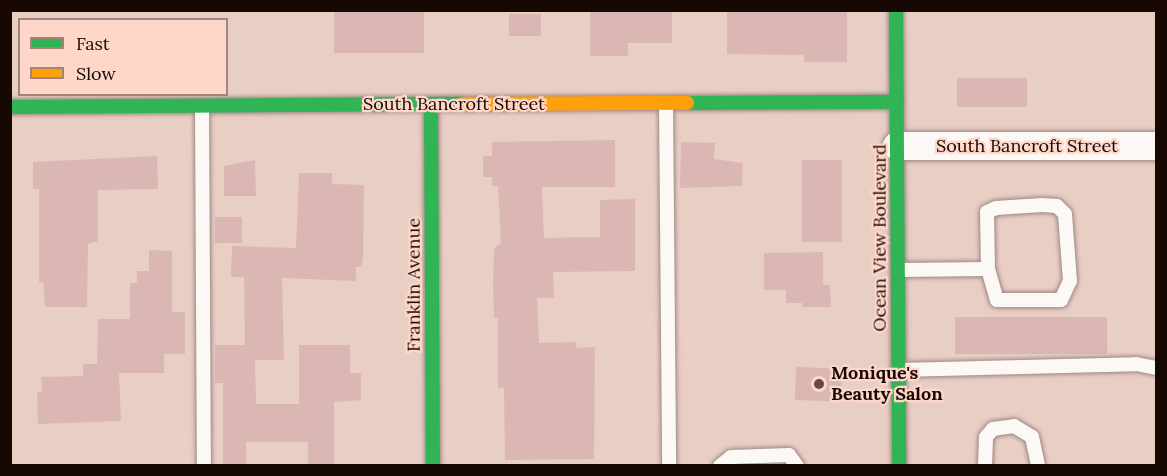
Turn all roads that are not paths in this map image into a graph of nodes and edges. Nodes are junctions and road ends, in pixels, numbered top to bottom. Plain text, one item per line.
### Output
1 (896, 10) edge
2 (897, 102) junction
3 (666, 103) junction
4 (430, 104) junction
5 (202, 106) junction
6 (10, 107) edge
7 (897, 146) junction
8 (1156, 146) edge
9 (988, 269) junction
10 (898, 270) junction
11 (1156, 368) edge
12 (898, 370) junction
13 (204, 465) edge
14 (433, 465) edge
15 (669, 465) edge
16 (720, 465) edge
17 (797, 465) edge
18 (899, 465) edge
19 (985, 465) edge
20 (1038, 465) edge

1 - 2 street, Ocean View Boulevard
2 - 3 street, South Bancroft Street
2 - 7 street, Ocean View Boulevard
3 - 4 street, South Bancroft Street
3 - 15 lane
4 - 5 street, South Bancroft Street
4 - 14 street, Franklin Avenue
5 - 6 street, South Bancroft Street
5 - 13 lane
7 - 8 street, South Bancroft Street
7 - 10 street, Ocean View Boulevard
9 - 9 lane
9 - 10 lane
10 - 12 street, Ocean View Boulevard
11 - 12 lane
12 - 18 street, Ocean View Boulevard
16 - 17 lane
19 - 20 lane

